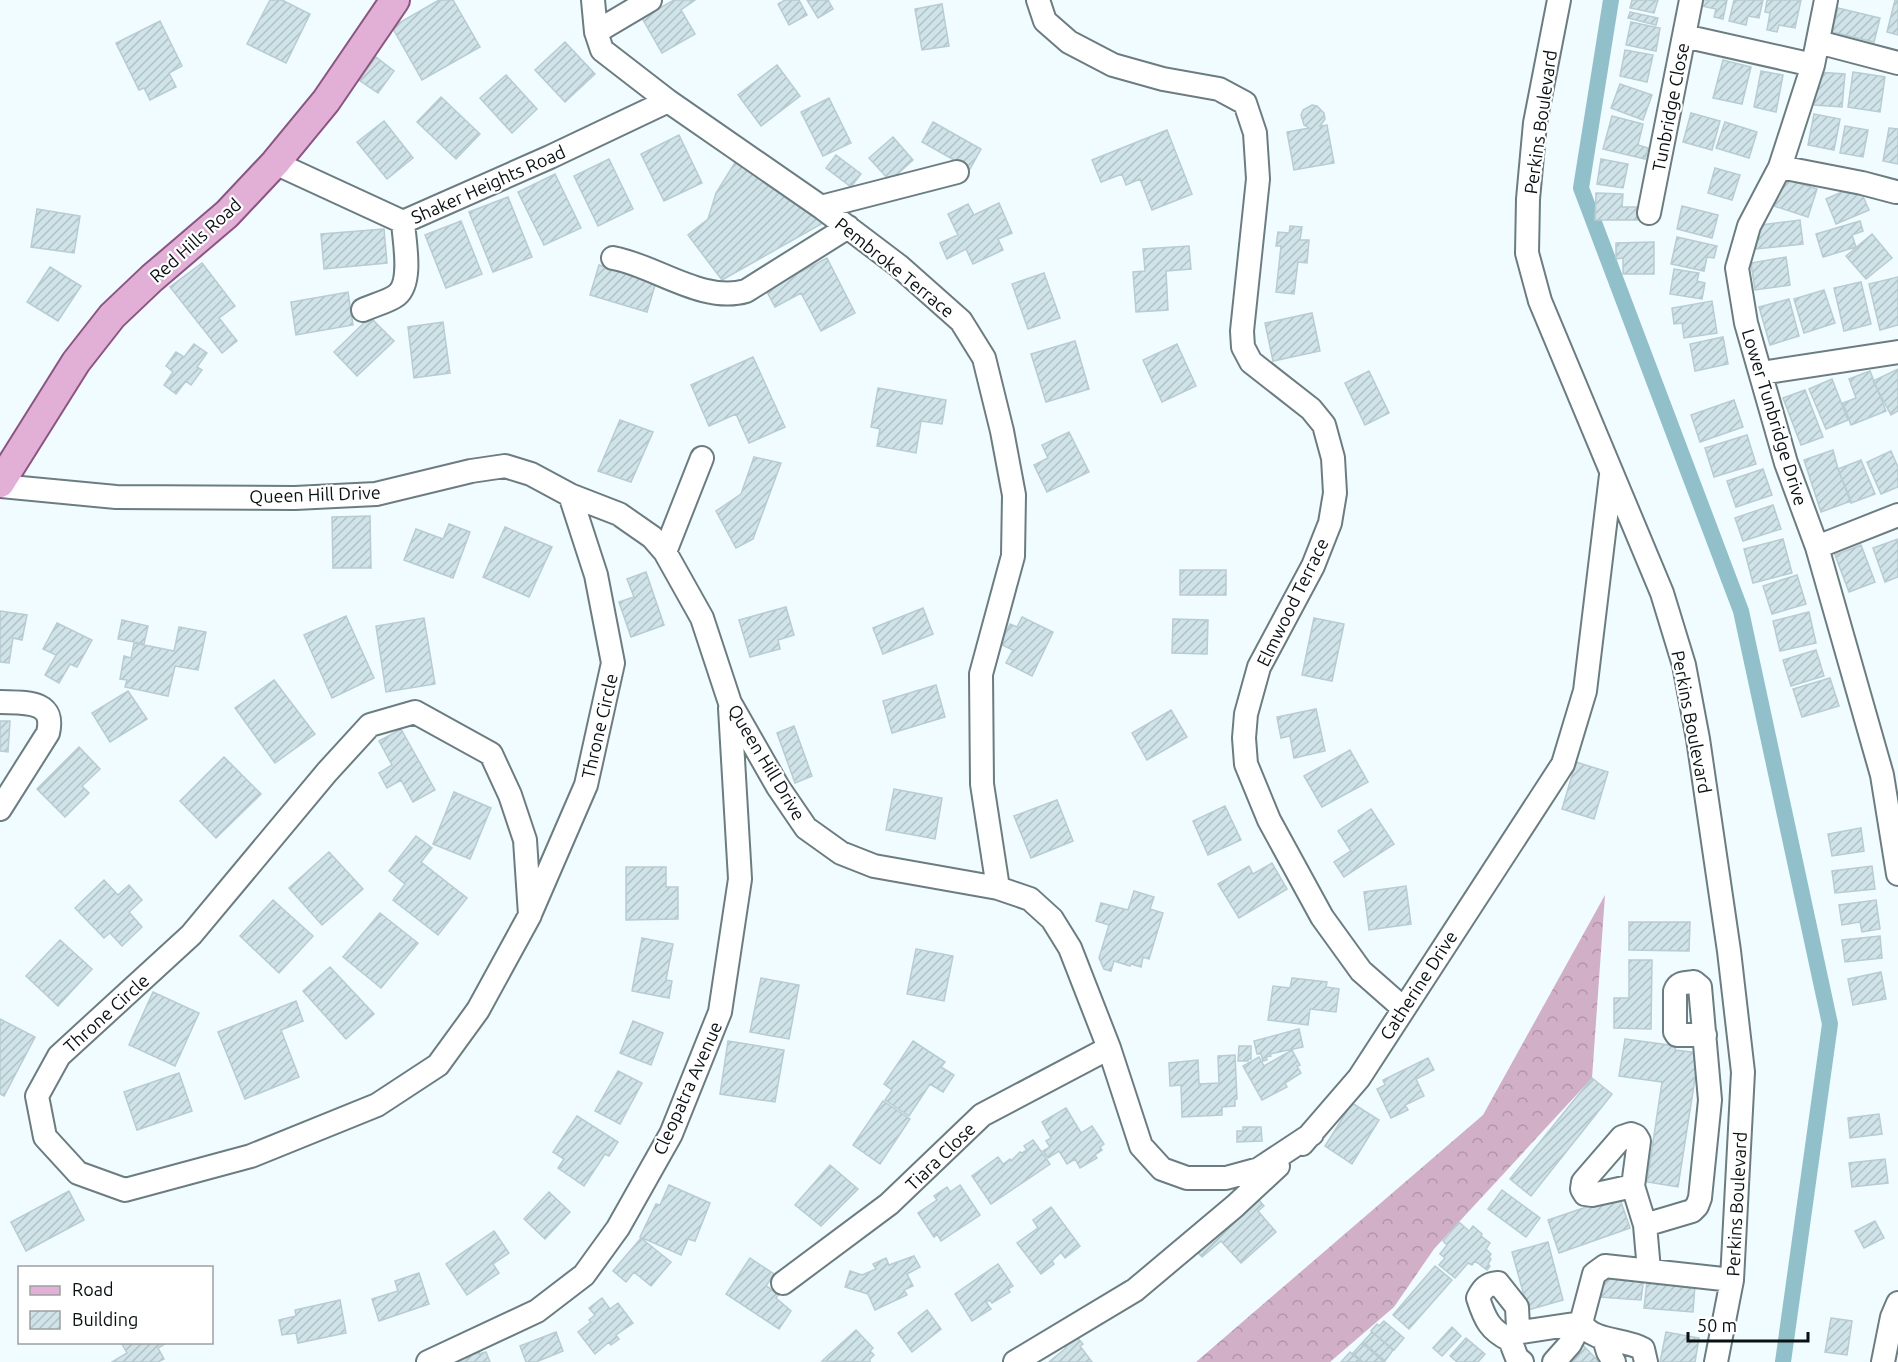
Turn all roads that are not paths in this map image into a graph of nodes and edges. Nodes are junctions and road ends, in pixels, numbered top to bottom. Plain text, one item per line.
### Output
1 (395, 0) edge
2 (593, 0) edge
3 (650, 0) edge
4 (1038, 0) edge
5 (1559, 0) edge
6 (1691, 0) edge
7 (1826, 0) edge
8 (596, 32) junction
9 (1684, 36) junction
10 (1818, 42) junction
11 (1898, 63) edge
12 (1813, 65) junction
13 (669, 101) junction
14 (275, 163) junction
15 (1780, 167) junction
16 (957, 172) dead end
17 (1896, 192) dead end
18 (821, 207) junction
19 (1649, 213) dead end
20 (403, 222) junction
21 (848, 227) junction
22 (613, 258) dead end
23 (363, 310) dead end
24 (1898, 352) edge
25 (1761, 373) junction
26 (702, 458) dead end
27 (1611, 475) junction
28 (0, 485) edge
29 (570, 495) junction
30 (1898, 515) edge
31 (1817, 547) junction
32 (665, 552) junction
33 (0, 702) edge
34 (730, 703) junction
35 (0, 809) edge
36 (1898, 874) edge
37 (998, 888) junction
38 (530, 915) junction
39 (1403, 1008) junction
40 (1705, 1035) dead end
41 (1109, 1048) junction
42 (1312, 1134) junction
43 (1633, 1186) dead end
44 (1645, 1225) junction
45 (1649, 1270) junction
46 (1732, 1280) junction
47 (783, 1283) dead end
48 (1898, 1303) edge
49 (1581, 1323) junction
50 (1604, 1339) junction
51 (428, 1362) edge
52 (1015, 1362) edge
53 (1522, 1362) edge
54 (1554, 1362) edge
55 (1614, 1362) edge
56 (1646, 1362) edge
57 (1716, 1362) edge
58 (1883, 1362) edge

1 - 14 main road, Red Hills Road
2 - 8 street, Pembroke Terrace
3 - 8 street
4 - 39 street, Elmwood Terrace
5 - 27 street, Perkins Boulevard
6 - 9 street, Tunbridge Close
7 - 10 street, Lower Tunbridge Drive
8 - 13 street, Pembroke Terrace
9 - 12 street
9 - 19 street, Tunbridge Close
10 - 11 street
10 - 12 street, Lower Tunbridge Drive
12 - 15 street, Lower Tunbridge Drive
13 - 18 street, Pembroke Terrace
13 - 20 street, Shaker Heights Road
14 - 20 street, Shaker Heights Road
14 - 28 main road, Red Hills Road
15 - 17 street
15 - 25 street, Lower Tunbridge Drive
16 - 18 street
18 - 21 street, Pembroke Terrace
20 - 23 street
21 - 22 street
21 - 37 street, Pembroke Terrace
24 - 25 street
25 - 31 street, Lower Tunbridge Drive
26 - 32 street
27 - 39 street, Catherine Drive
27 - 46 street, Perkins Boulevard
28 - 29 street, Queen Hill Drive
29 - 32 street, Queen Hill Drive
29 - 38 street, Throne Circle
30 - 31 street
31 - 36 street, Lower Tunbridge Drive
32 - 34 street, Queen Hill Drive
33 - 35 street
34 - 37 street, Queen Hill Drive
34 - 51 street, Cleopatra Avenue
37 - 41 street, Queen Hill Drive
38 - 38 street, Throne Circle
39 - 42 street, Catherine Drive
40 - 44 street
41 - 42 street, Queen Hill Drive
41 - 47 street, Tiara Close
42 - 52 street, Catherine Drive
43 - 44 street
44 - 45 street
45 - 46 street
45 - 49 street
46 - 57 street, Perkins Boulevard
48 - 58 street
49 - 50 street
49 - 53 street
49 - 54 street
50 - 55 street
50 - 56 street

